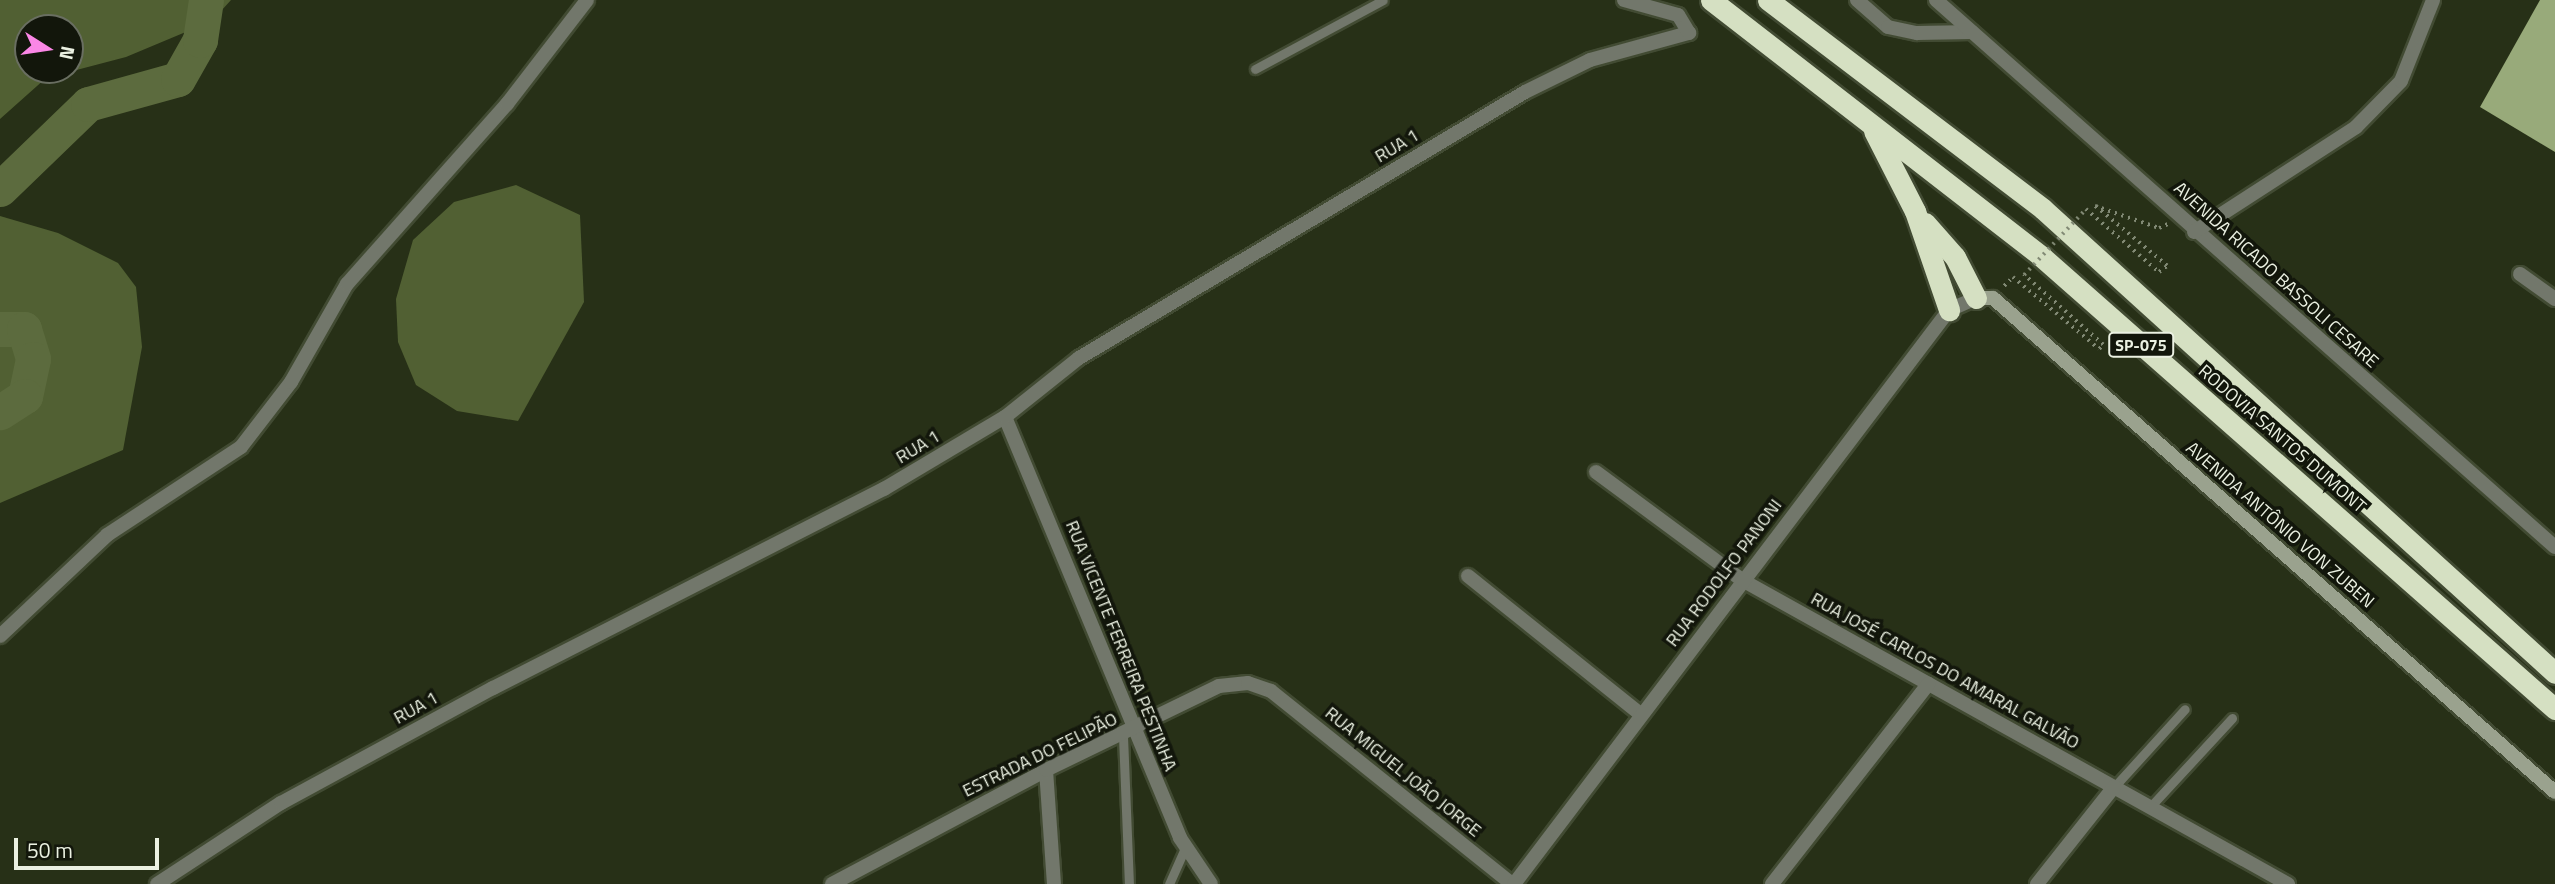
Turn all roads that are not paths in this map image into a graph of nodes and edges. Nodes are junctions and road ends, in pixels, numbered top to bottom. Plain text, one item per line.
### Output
1 (587, 0) edge
2 (1383, 0) edge
3 (1623, 0) edge
4 (1711, 0) edge
5 (1768, 0) edge
6 (1857, 0) edge
7 (1936, 0) edge
8 (2433, 0) edge
9 (1972, 32) junction
10 (1255, 69) dead end
11 (1870, 123) junction
12 (1915, 211) junction
13 (2194, 232) junction
14 (2520, 274) dead end
15 (1985, 298) junction
16 (2555, 299) edge
17 (1949, 310) junction
18 (1006, 417) junction
19 (1596, 472) dead end
20 (2555, 547) edge
21 (1468, 576) dead end
22 (1742, 580) junction
23 (0, 636) edge
24 (2555, 673) edge
25 (1928, 684) junction
26 (1271, 691) joint
27 (2185, 709) dead end
28 (2555, 709) edge
29 (1640, 714) junction
30 (2232, 719) dead end
31 (1129, 733) junction
32 (1046, 770) junction
33 (2114, 787) junction
34 (2555, 792) edge
35 (2150, 807) junction
36 (1185, 848) junction
37 (157, 884) edge
38 (833, 884) edge
39 (1054, 884) edge
40 (1129, 884) edge
41 (1169, 884) edge
42 (1211, 884) edge
43 (1513, 884) edge
44 (1772, 884) edge
45 (2037, 884) edge
46 (2288, 884) edge

1 - 23 street
2 - 10 lane
3 - 18 street, RUA 1
4 - 11 highway, RODOVIA SANTOS DUMONT / SP-075
5 - 24 highway, RODOVIA SANTOS DUMONT / SP-075
6 - 9 street
7 - 9 street, AVENIDA RICADO BASSOLI CESARE
8 - 13 street
9 - 13 street, AVENIDA RICADO BASSOLI CESARE
11 - 12 highway
11 - 28 highway, RODOVIA SANTOS DUMONT / SP-075
12 - 15 highway
12 - 17 highway
13 - 20 street, AVENIDA RICADO BASSOLI CESARE
14 - 16 street
15 - 17 street, RUA RODOLFO PANONI
15 - 34 street, AVENIDA ANTÔNIO VON ZUBEN
17 - 22 street, RUA RODOLFO PANONI
18 - 31 street, RUA VICENTE FERREIRA PESTINHA
18 - 37 street, RUA 1
19 - 22 street, RUA JOSÉ CARLOS DO AMARAL GALVÃO
21 - 29 street
22 - 25 street, RUA JOSÉ CARLOS DO AMARAL GALVÃO
22 - 29 street, RUA RODOLFO PANONI
25 - 33 street, RUA JOSÉ CARLOS DO AMARAL GALVÃO
25 - 44 street
26 - 31 street, ESTRADA DO FELIPÃO
26 - 43 street, RUA MIGUEL JOÃO JORGE
27 - 33 lane
29 - 43 street, RUA RODOLFO PANONI
30 - 35 lane
31 - 32 street, ESTRADA DO FELIPÃO
31 - 36 street, RUA VICENTE FERREIRA PESTINHA
31 - 40 lane
32 - 38 street, ESTRADA DO FELIPÃO
32 - 39 street
33 - 35 street, RUA JOSÉ CARLOS DO AMARAL GALVÃO
33 - 45 street
35 - 46 street, RUA JOSÉ CARLOS DO AMARAL GALVÃO
36 - 41 lane
36 - 42 street, RUA VICENTE FERREIRA PESTINHA

